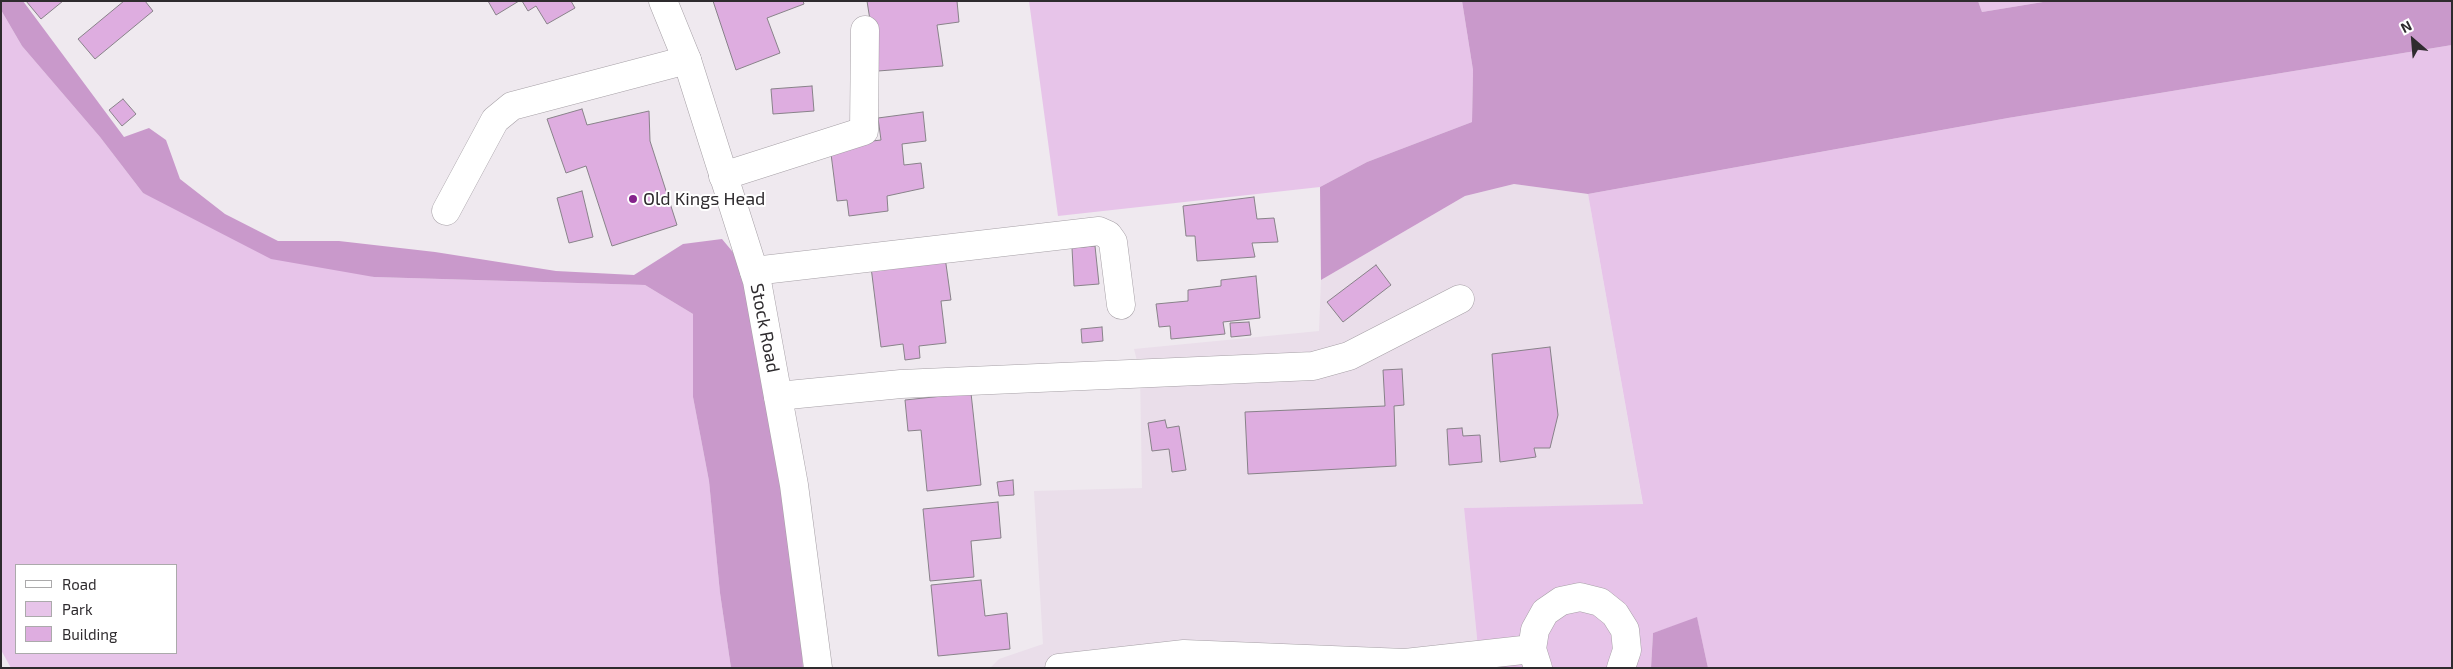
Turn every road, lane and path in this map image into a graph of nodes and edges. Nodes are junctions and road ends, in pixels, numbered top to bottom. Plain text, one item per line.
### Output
1 (662, 1) edge
2 (865, 30) dead end
3 (687, 60) junction
4 (723, 176) junction
5 (446, 211) dead end
6 (754, 271) junction
7 (1460, 299) dead end
8 (1121, 305) dead end
9 (778, 396) junction
10 (1535, 659) edge
11 (818, 668) edge
12 (1058, 668) edge
13 (1621, 668) edge

1 - 3 main road, Stock Road
2 - 4 main road
3 - 4 main road, Stock Road
3 - 5 main road
4 - 6 main road, Stock Road
6 - 8 main road
6 - 9 main road, Stock Road
7 - 9 main road
9 - 11 main road, Stock Road
10 - 12 main road
10 - 13 main road

